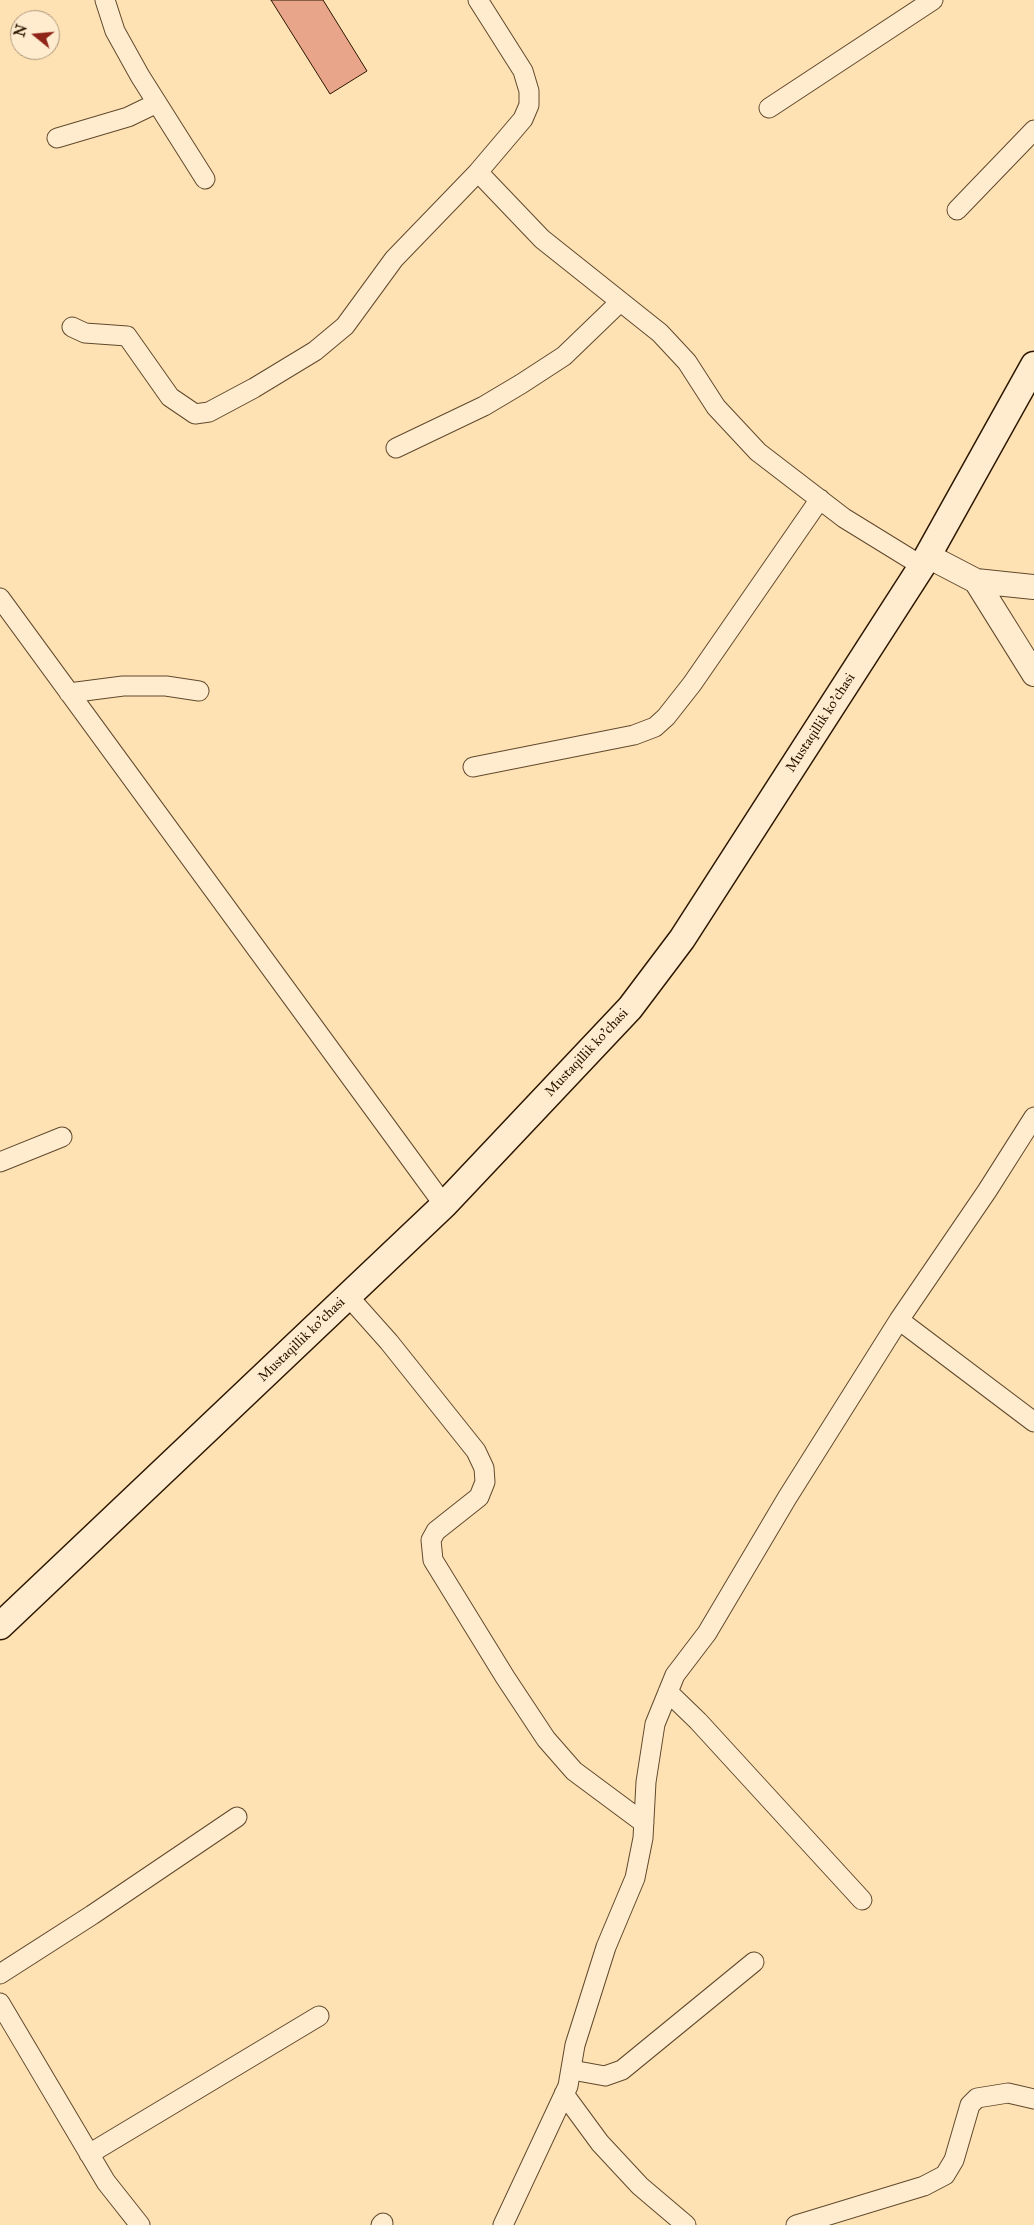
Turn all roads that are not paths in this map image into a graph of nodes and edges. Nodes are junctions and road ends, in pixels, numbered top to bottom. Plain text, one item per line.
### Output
1 (105, 0) edge
2 (478, 0) edge
3 (933, 0) edge
4 (157, 103) junction
5 (769, 108) dead end
6 (1034, 130) edge
7 (57, 138) dead end
8 (478, 172) junction
9 (205, 178) dead end
10 (957, 210) dead end
11 (620, 302) junction
12 (72, 327) dead end
13 (1034, 365) edge
14 (396, 448) dead end
15 (820, 499) junction
16 (925, 561) junction
17 (976, 581) junction
18 (1034, 587) edge
19 (0, 598) edge
20 (1034, 674) edge
21 (198, 691) dead end
22 (69, 693) junction
23 (473, 767) dead end
24 (1034, 1118) edge
25 (62, 1137) dead end
26 (0, 1162) edge
27 (444, 1205) junction
28 (348, 1296) junction
29 (899, 1320) junction
30 (1034, 1422) edge
31 (0, 1626) edge
32 (668, 1692) junction
33 (237, 1817) dead end
34 (644, 1823) junction
35 (862, 1900) dead end
36 (754, 1962) dead end
37 (0, 1974) edge
38 (0, 2003) edge
39 (319, 2016) dead end
40 (572, 2070) junction
41 (564, 2094) junction
42 (1034, 2099) edge
43 (89, 2154) junction
44 (140, 2225) edge
45 (503, 2225) edge
46 (686, 2225) edge
47 (796, 2225) edge

1 - 4 street
2 - 8 street
3 - 5 street
4 - 7 street
4 - 9 street
6 - 10 street
8 - 11 street
8 - 12 street
11 - 14 street
11 - 15 street
13 - 16 main road, Mustaqillik ko’chasi
15 - 16 street
15 - 23 street
16 - 17 street
16 - 27 main road, Mustaqillik ko’chasi
17 - 18 street
17 - 20 street
19 - 22 street
21 - 22 street
22 - 27 street
24 - 29 street
25 - 26 street
27 - 28 main road, Mustaqillik ko’chasi
28 - 31 main road, Mustaqillik ko’chasi
28 - 34 street
29 - 30 street
29 - 32 street
32 - 34 street
32 - 35 street
33 - 37 street
34 - 40 street
36 - 40 street
38 - 43 street
39 - 43 street
40 - 41 street
41 - 45 street
41 - 46 street
42 - 47 street
43 - 44 street

